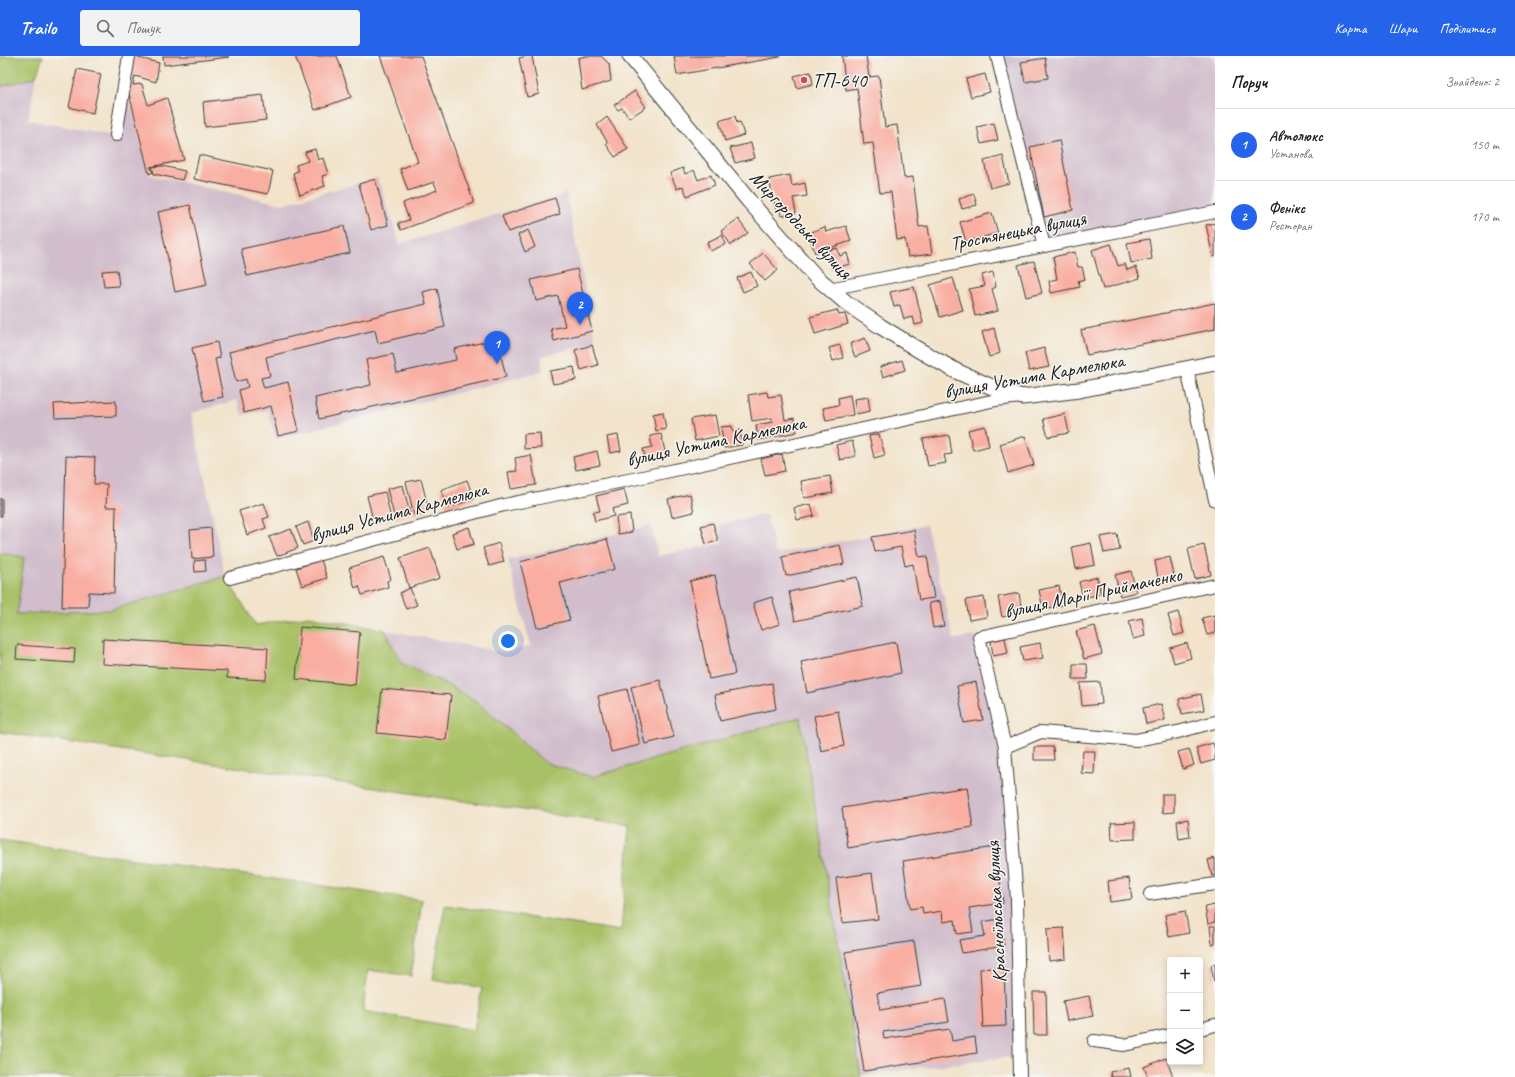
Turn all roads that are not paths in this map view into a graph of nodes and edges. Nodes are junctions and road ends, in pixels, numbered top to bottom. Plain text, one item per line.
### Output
1 (129, 56) edge
2 (630, 56) edge
3 (997, 56) edge
4 (116, 135) dead end
5 (1215, 212) edge
6 (1044, 246) junction
7 (830, 288) junction
8 (1215, 363) edge
9 (1187, 368) junction
10 (1022, 397) junction
11 (1215, 500) edge
12 (230, 578) dead end
13 (1215, 586) edge
14 (979, 638) joint
15 (1215, 722) edge
16 (1005, 746) junction
17 (1215, 884) edge
18 (1150, 894) dead end
19 (1215, 1025) edge
20 (1203, 1028) edge
21 (1167, 1036) edge
22 (1094, 1041) dead end
23 (1020, 1077) edge

1 - 4 street
2 - 7 main road, Миргородська вулиця
3 - 6 street
5 - 6 street, Тростянецька вулиця
6 - 7 street, Тростянецька вулиця
7 - 10 main road, Миргородська вулиця
8 - 9 main road, вулиця Устима Кармелюка
9 - 10 main road, вулиця Устима Кармелюка
9 - 11 street
10 - 12 street, вулиця Устима Кармелюка
13 - 14 street, вулиця Марії Приймаченко
14 - 16 street, Красноїльська вулиця
15 - 16 street
16 - 23 street, Красноїльська вулиця
17 - 18 street
19 - 20 street
21 - 22 street

